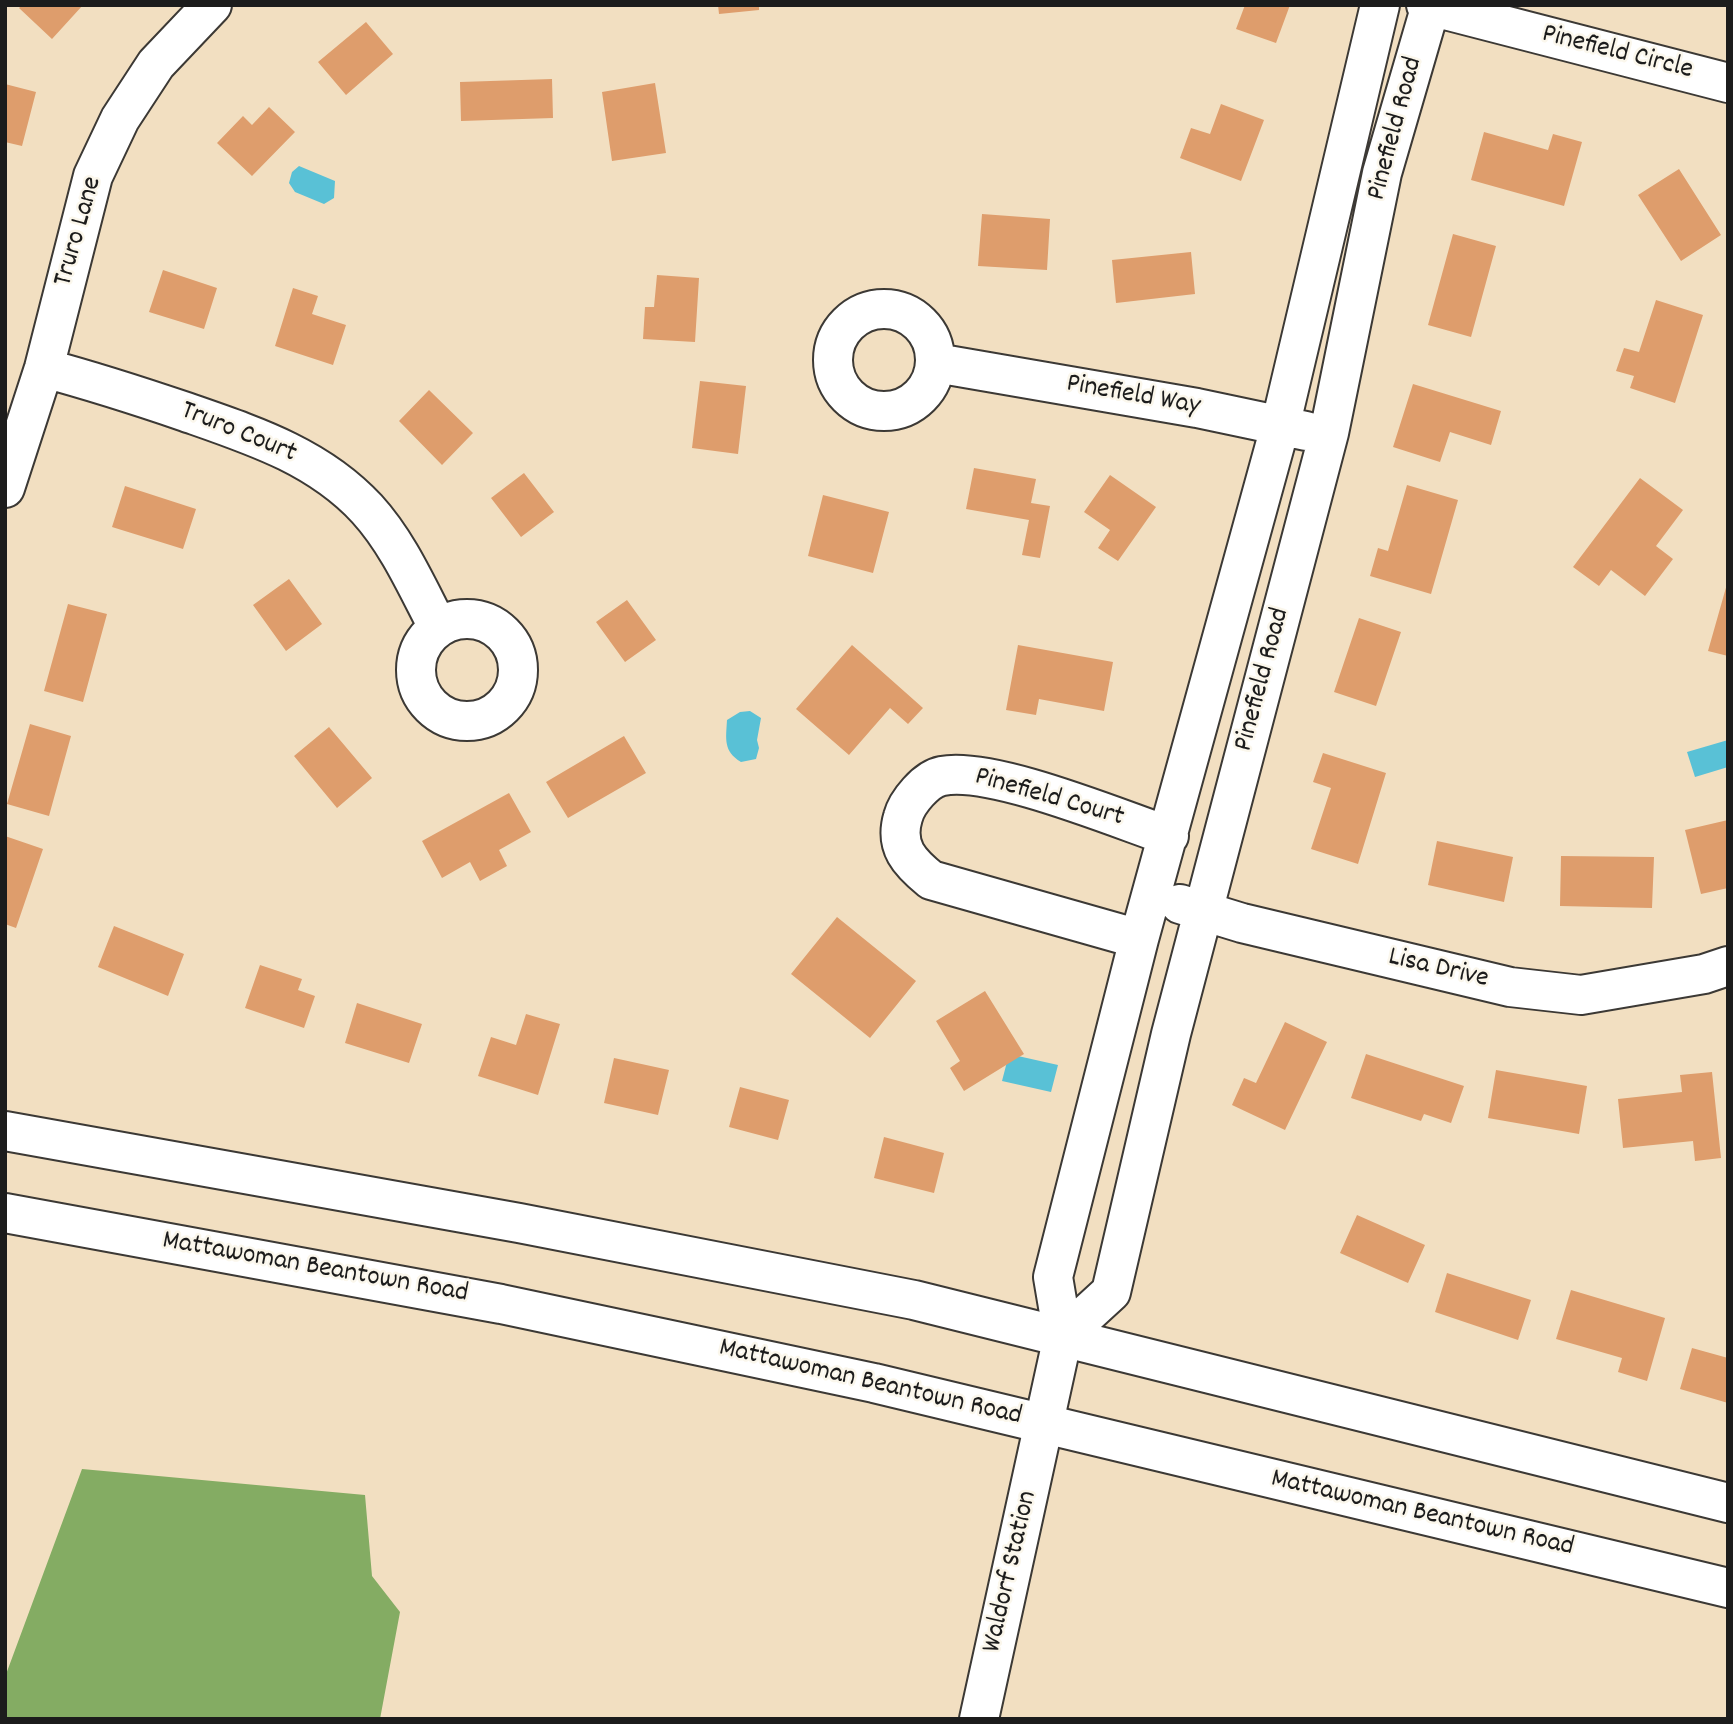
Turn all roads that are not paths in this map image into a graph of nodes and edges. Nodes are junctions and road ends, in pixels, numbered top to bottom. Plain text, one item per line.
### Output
1 (212, 5) edge
2 (1380, 5) edge
3 (1429, 6) edge
4 (1728, 83) edge
5 (936, 363) dead end
6 (44, 368) junction
7 (1280, 427) junction
8 (1329, 433) junction
9 (5, 488) edge
10 (438, 627) dead end
11 (1169, 835) junction
12 (1153, 897) junction
13 (1203, 909) junction
14 (1139, 939) junction
15 (1728, 966) edge
16 (5, 1131) edge
17 (5, 1213) edge
18 (1063, 1336) junction
19 (1044, 1424) junction
20 (1728, 1503) edge
21 (1728, 1588) edge
22 (979, 1719) edge

1 - 6 main road, Truro Lane
2 - 7 main road, Pinefield Road
3 - 4 main road, Pinefield Circle
3 - 8 main road, Pinefield Road
5 - 7 main road, Pinefield Way
6 - 9 main road, Truro Lane
6 - 10 main road, Truro Court
7 - 8 main road, Pinefield Way
7 - 11 main road, Pinefield Road
8 - 13 main road, Pinefield Road
11 - 12 main road, Pinefield Road
11 - 14 main road, Pinefield Court
12 - 13 main road, Lisa Drive
12 - 14 main road, Pinefield Road
13 - 15 main road, Lisa Drive
13 - 18 main road, Pinefield Road
14 - 18 main road, Pinefield Road
16 - 18 main road
17 - 19 main road, Mattawoman Beantown Road
18 - 19 main road, Pinefield Road
18 - 20 main road
19 - 21 main road, Mattawoman Beantown Road
19 - 22 main road, Waldorf Station

